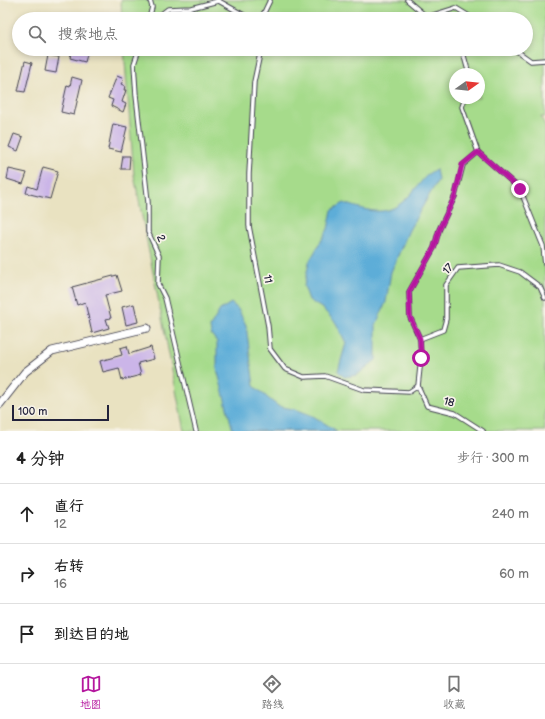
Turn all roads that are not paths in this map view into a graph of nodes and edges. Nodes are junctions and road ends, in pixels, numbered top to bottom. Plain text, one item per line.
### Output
1 (150, 0) edge
2 (270, 0) edge
3 (407, 0) edge
4 (218, 1) edge
5 (151, 12) edge
6 (164, 12) edge
7 (238, 12) edge
8 (264, 12) edge
9 (422, 12) edge
10 (442, 12) edge
11 (463, 12) edge
12 (137, 56) edge
13 (260, 56) edge
14 (464, 56) edge
15 (524, 56) edge
16 (545, 60) edge
17 (467, 68) edge
18 (463, 104) edge
19 (478, 152) junction
20 (545, 265) edge
21 (545, 298) edge
22 (147, 328) dead end
23 (420, 339) junction
24 (418, 386) junction
25 (0, 404) edge
26 (196, 431) edge
27 (483, 431) edge

1 - 5 lane
2 - 8 lane
3 - 9 lane
4 - 6 lane
4 - 7 lane
10 - 11 lane
12 - 26 lane, 2
13 - 24 lane, 11
14 - 17 lane
15 - 16 lane
18 - 19 lane
19 - 20 lane
19 - 23 lane
21 - 23 lane, 17
22 - 25 street
23 - 24 lane
24 - 27 lane, 18

